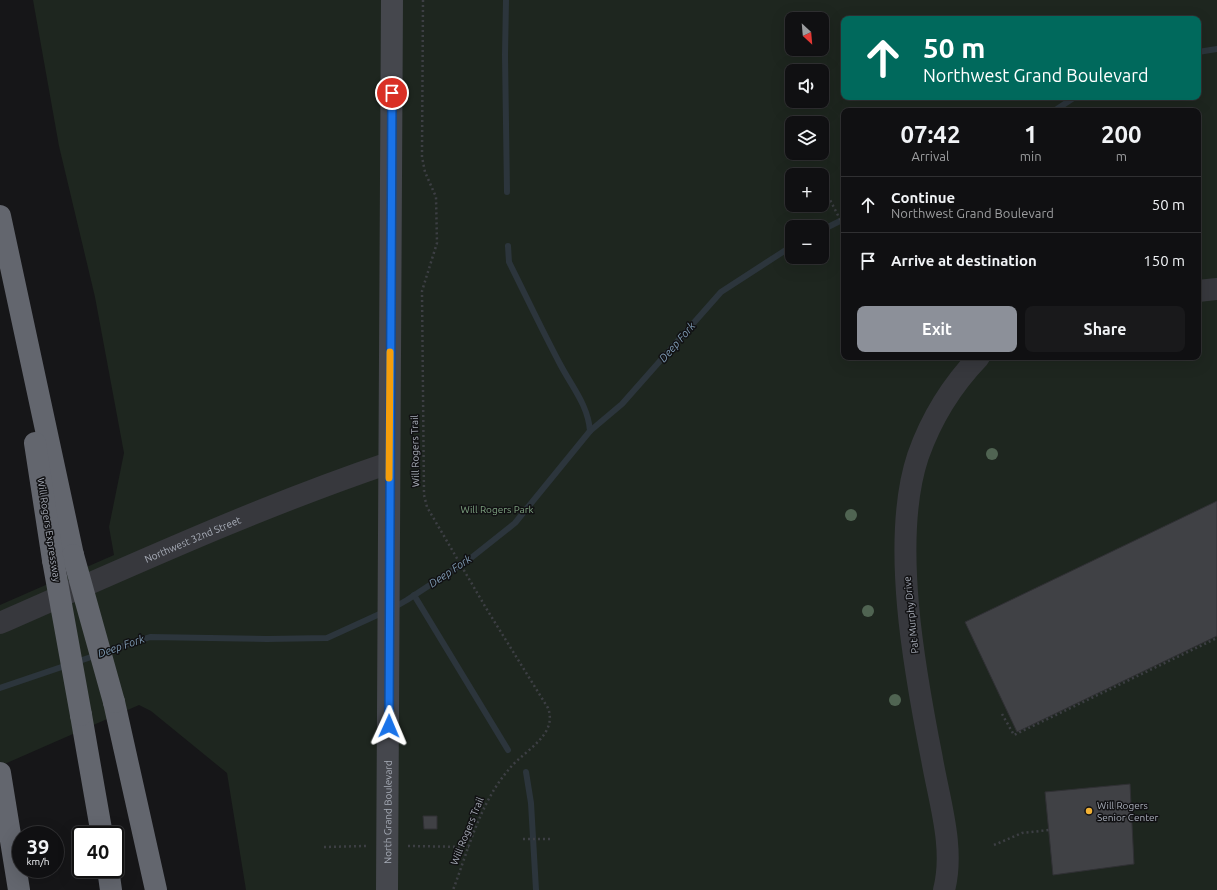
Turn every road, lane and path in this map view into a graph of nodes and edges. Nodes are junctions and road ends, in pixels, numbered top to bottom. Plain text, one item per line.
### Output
1 (392, 0) edge
2 (423, 0) edge
3 (829, 198) edge
4 (0, 216) edge
5 (841, 221) edge
6 (0, 225) edge
7 (1217, 289) edge
8 (1201, 291) edge
9 (976, 360) edge
10 (389, 463) junction
11 (63, 558) junction
12 (0, 623) edge
13 (1217, 638) edge
14 (1002, 714) dead end
15 (0, 773) edge
16 (100, 826) edge
17 (1049, 830) dead end
18 (523, 839) dead end
19 (550, 839) dead end
20 (994, 845) dead end
21 (359, 846) dead end
22 (402, 846) dead end
23 (324, 847) dead end
24 (469, 847) junction
25 (109, 878) edge
26 (19, 890) edge
27 (111, 890) edge
28 (156, 890) edge
29 (387, 890) edge
30 (453, 890) edge
31 (944, 890) edge

1 - 10 street, North Grand Boulevard
2 - 24 path, Will Rogers Trail
3 - 5 path
4 - 11 highway
6 - 11 highway, Will Rogers Expressway
7 - 8 street
9 - 31 street, Pat Murphy Drive
10 - 12 street, Northwest 32nd Street
10 - 29 street, North Grand Boulevard
11 - 16 highway, Will Rogers Expressway, bridge
11 - 28 highway, bridge
13 - 14 path
15 - 26 highway
17 - 20 path
18 - 19 path
21 - 23 path
22 - 24 path
24 - 30 path, Will Rogers Trail
25 - 27 highway

